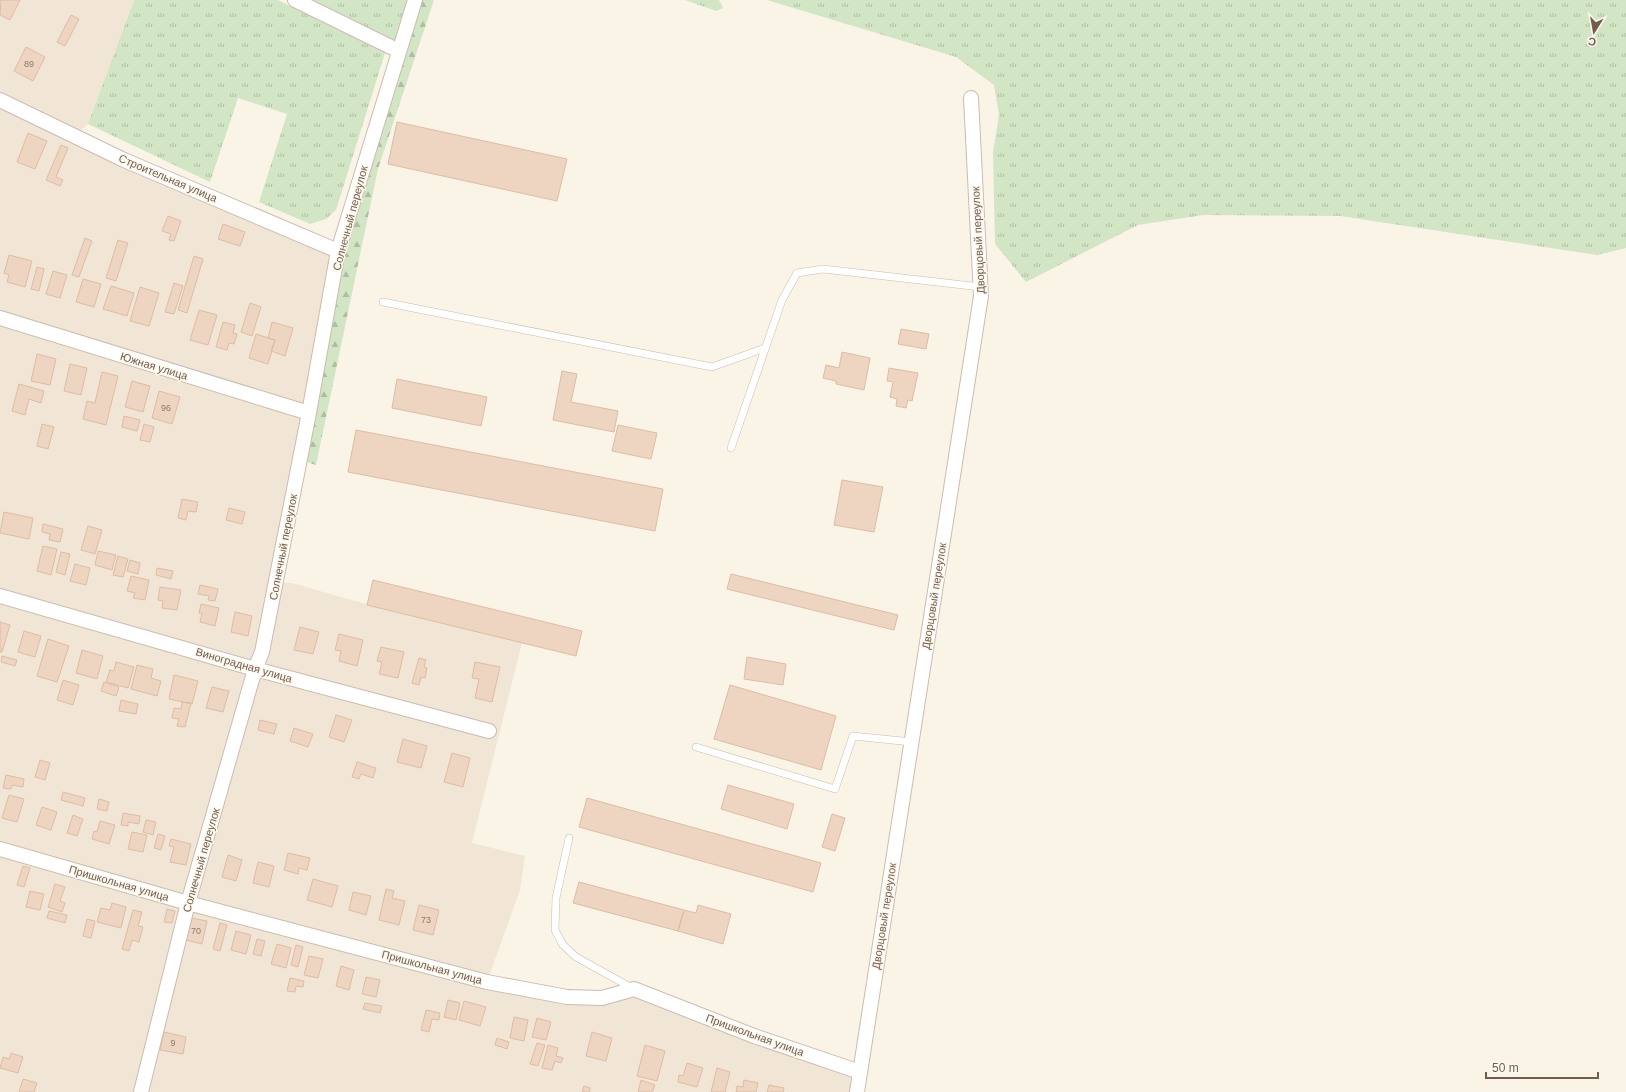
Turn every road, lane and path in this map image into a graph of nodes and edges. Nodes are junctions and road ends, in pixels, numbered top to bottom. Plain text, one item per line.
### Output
1 (295, 0) edge
2 (415, 0) edge
3 (399, 51) junction
4 (971, 98) dead end
5 (0, 100) edge
6 (338, 251) junction
7 (981, 287) junction
8 (383, 302) dead end
9 (0, 318) edge
10 (765, 348) junction
11 (309, 413) junction
12 (730, 448) dead end
13 (0, 596) edge
14 (255, 669) junction
15 (489, 731) dead end
16 (912, 742) junction
17 (696, 747) dead end
18 (569, 838) dead end
19 (0, 849) edge
20 (188, 903) junction
21 (634, 989) junction
22 (860, 1072) junction
23 (140, 1092) edge
24 (857, 1092) edge

1 - 3 street
2 - 3 street, Солнечный переулок
3 - 6 street, Солнечный переулок
4 - 7 street, Дворцовый переулок
5 - 6 street, Строительная улица
6 - 11 street, Солнечный переулок
7 - 10 lane
7 - 16 street, Дворцовый переулок
8 - 10 lane
9 - 11 street, Южная улица
10 - 12 lane
11 - 14 street, Солнечный переулок
13 - 14 street, Виноградная улица
14 - 15 street, Виноградная улица
14 - 20 street, Солнечный переулок
16 - 17 lane
16 - 22 street, Дворцовый переулок
18 - 21 lane
19 - 20 street, Пришкольная улица
20 - 21 street, Пришкольная улица
20 - 23 street, Солнечный переулок
21 - 22 street, Пришкольная улица
22 - 24 street, Дворцовый переулок

